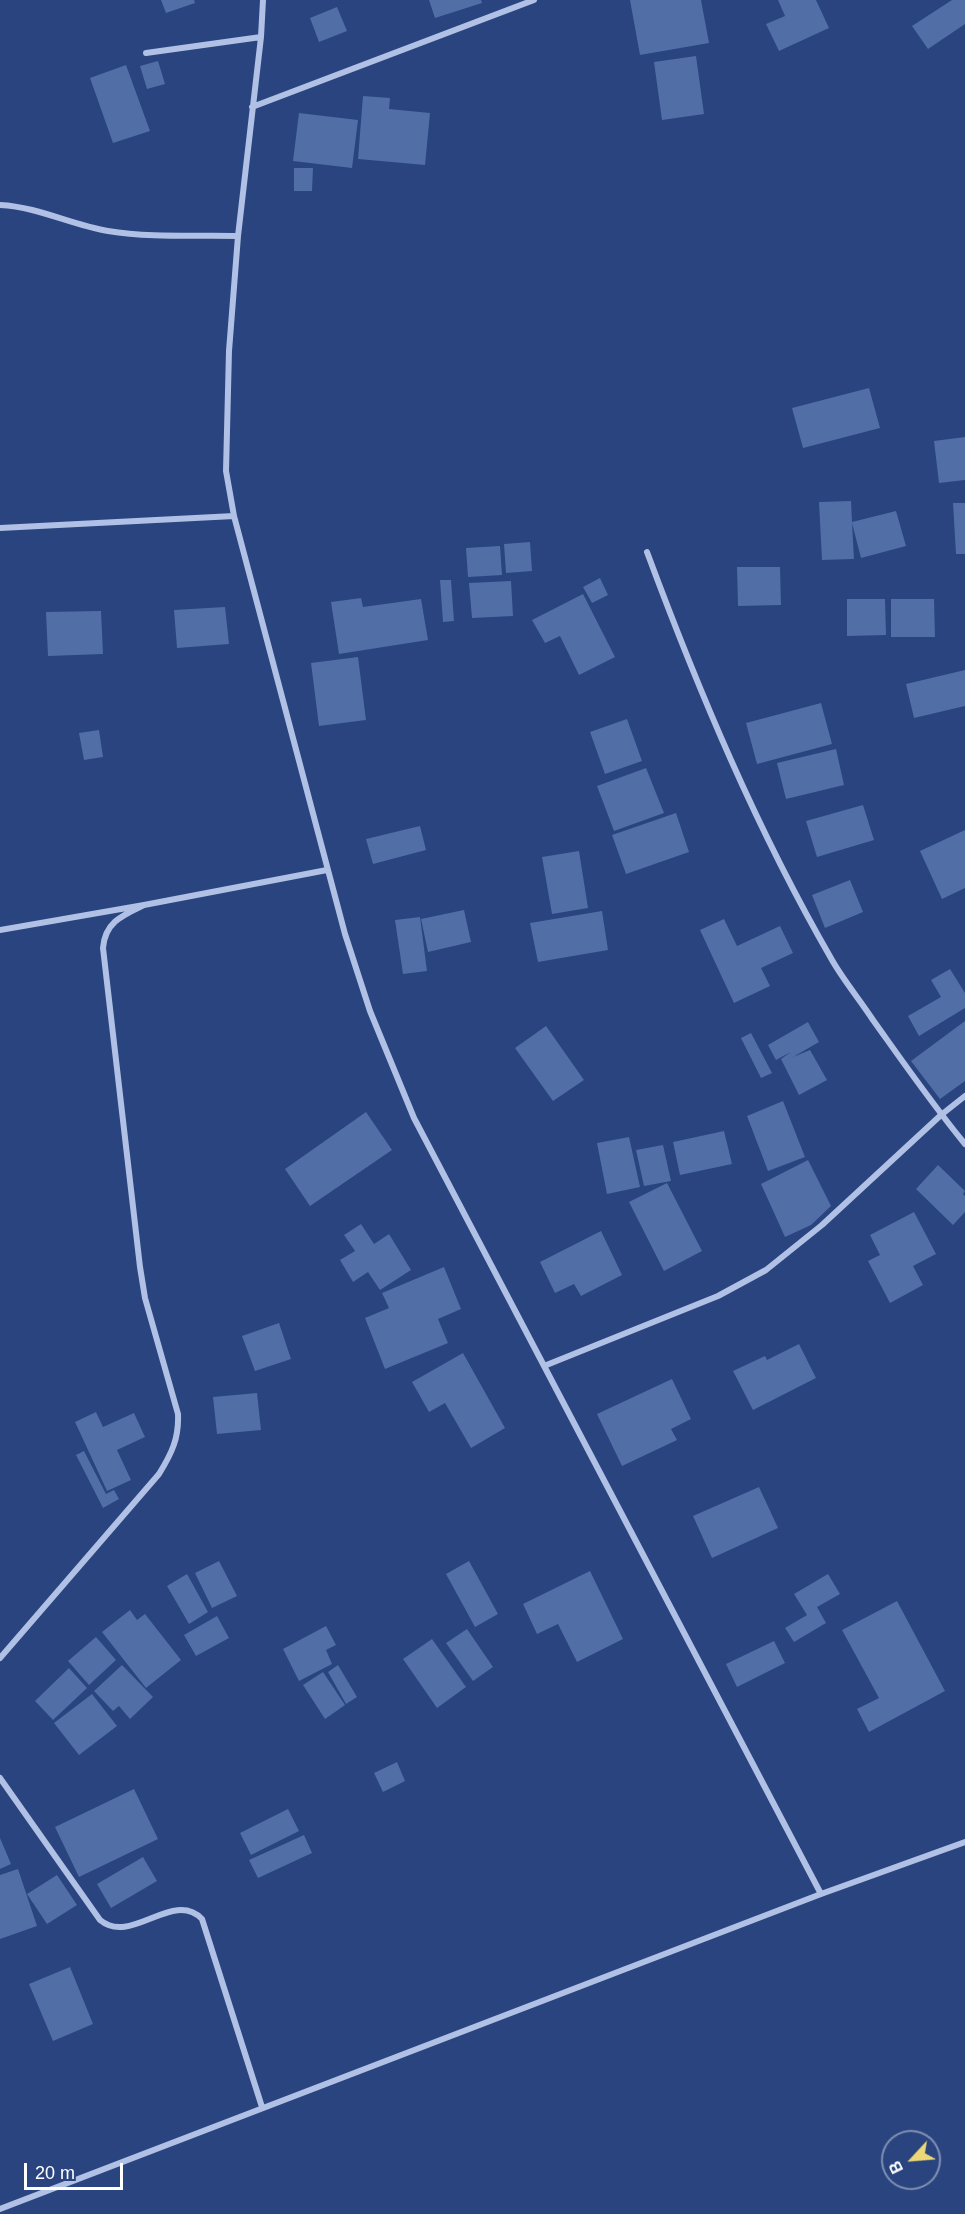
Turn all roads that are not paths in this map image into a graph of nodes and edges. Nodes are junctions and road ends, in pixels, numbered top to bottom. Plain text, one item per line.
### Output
1 (263, 0) edge
2 (534, 0) edge
3 (261, 37) junction
4 (146, 53) dead end
5 (252, 107) junction
6 (0, 205) edge
7 (238, 236) junction
8 (234, 516) junction
9 (0, 528) edge
10 (647, 552) dead end
11 (327, 870) junction
12 (144, 905) junction
13 (0, 930) edge
14 (965, 1096) edge
15 (941, 1115) junction
16 (965, 1144) edge
17 (544, 1366) junction
18 (0, 1658) edge
19 (0, 1778) edge
20 (965, 1842) edge
21 (821, 1894) junction
22 (262, 2107) junction
23 (0, 2209) edge

1 - 3 street
2 - 5 street
3 - 4 street
3 - 5 street
5 - 7 street
6 - 7 street
7 - 8 street
8 - 9 street
8 - 11 street
10 - 15 street
11 - 12 street
11 - 17 street
12 - 13 street
12 - 18 street
14 - 15 street
15 - 16 street
15 - 17 street
17 - 21 street
19 - 22 street
20 - 21 street
21 - 22 street
22 - 23 street

